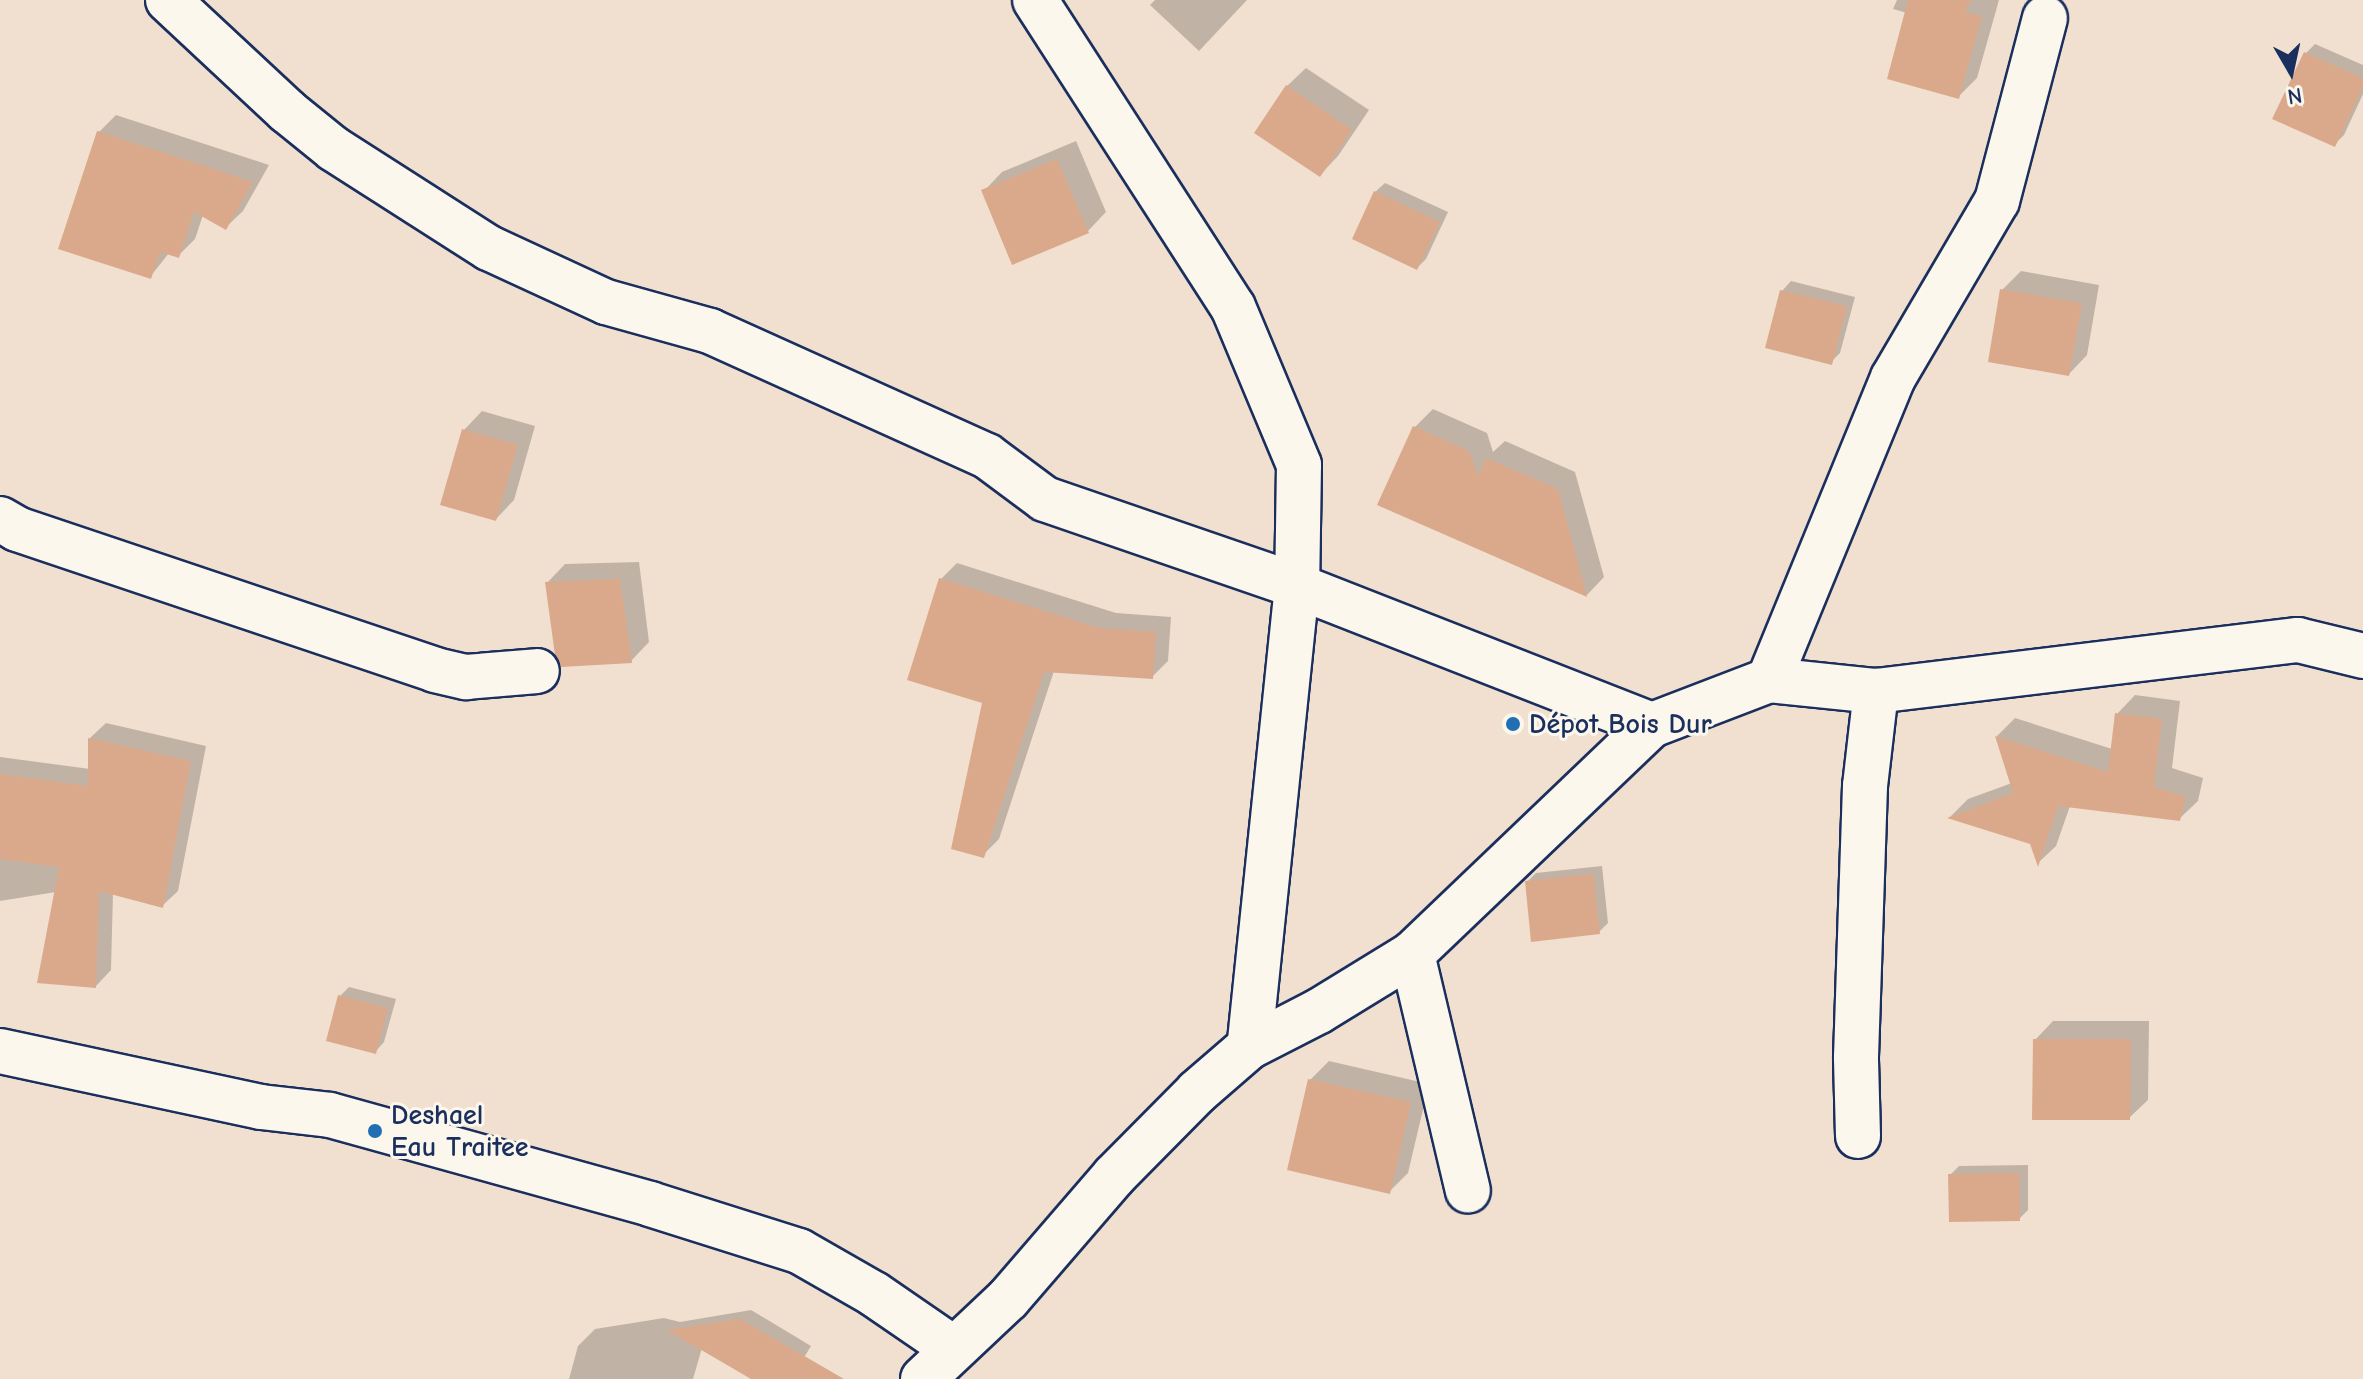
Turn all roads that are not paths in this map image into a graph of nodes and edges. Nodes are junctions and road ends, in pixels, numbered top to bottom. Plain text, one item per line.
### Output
1 (168, 0) edge
2 (1035, 0) edge
3 (2045, 18) dead end
4 (0, 519) edge
5 (1297, 586) junction
6 (2363, 656) edge
7 (537, 671) dead end
8 (1769, 680) junction
9 (1876, 691) junction
10 (1652, 725) junction
11 (1412, 954) junction
12 (1249, 1047) junction
13 (0, 1051) edge
14 (1858, 1136) dead end
15 (1468, 1190) dead end
16 (938, 1364) edge

1 - 5 street
2 - 5 street
3 - 8 street
4 - 7 street
5 - 10 street
5 - 12 street
6 - 9 street
8 - 9 street
8 - 10 street
9 - 14 street
10 - 11 street
11 - 12 street
11 - 15 street
12 - 16 street
13 - 16 street

